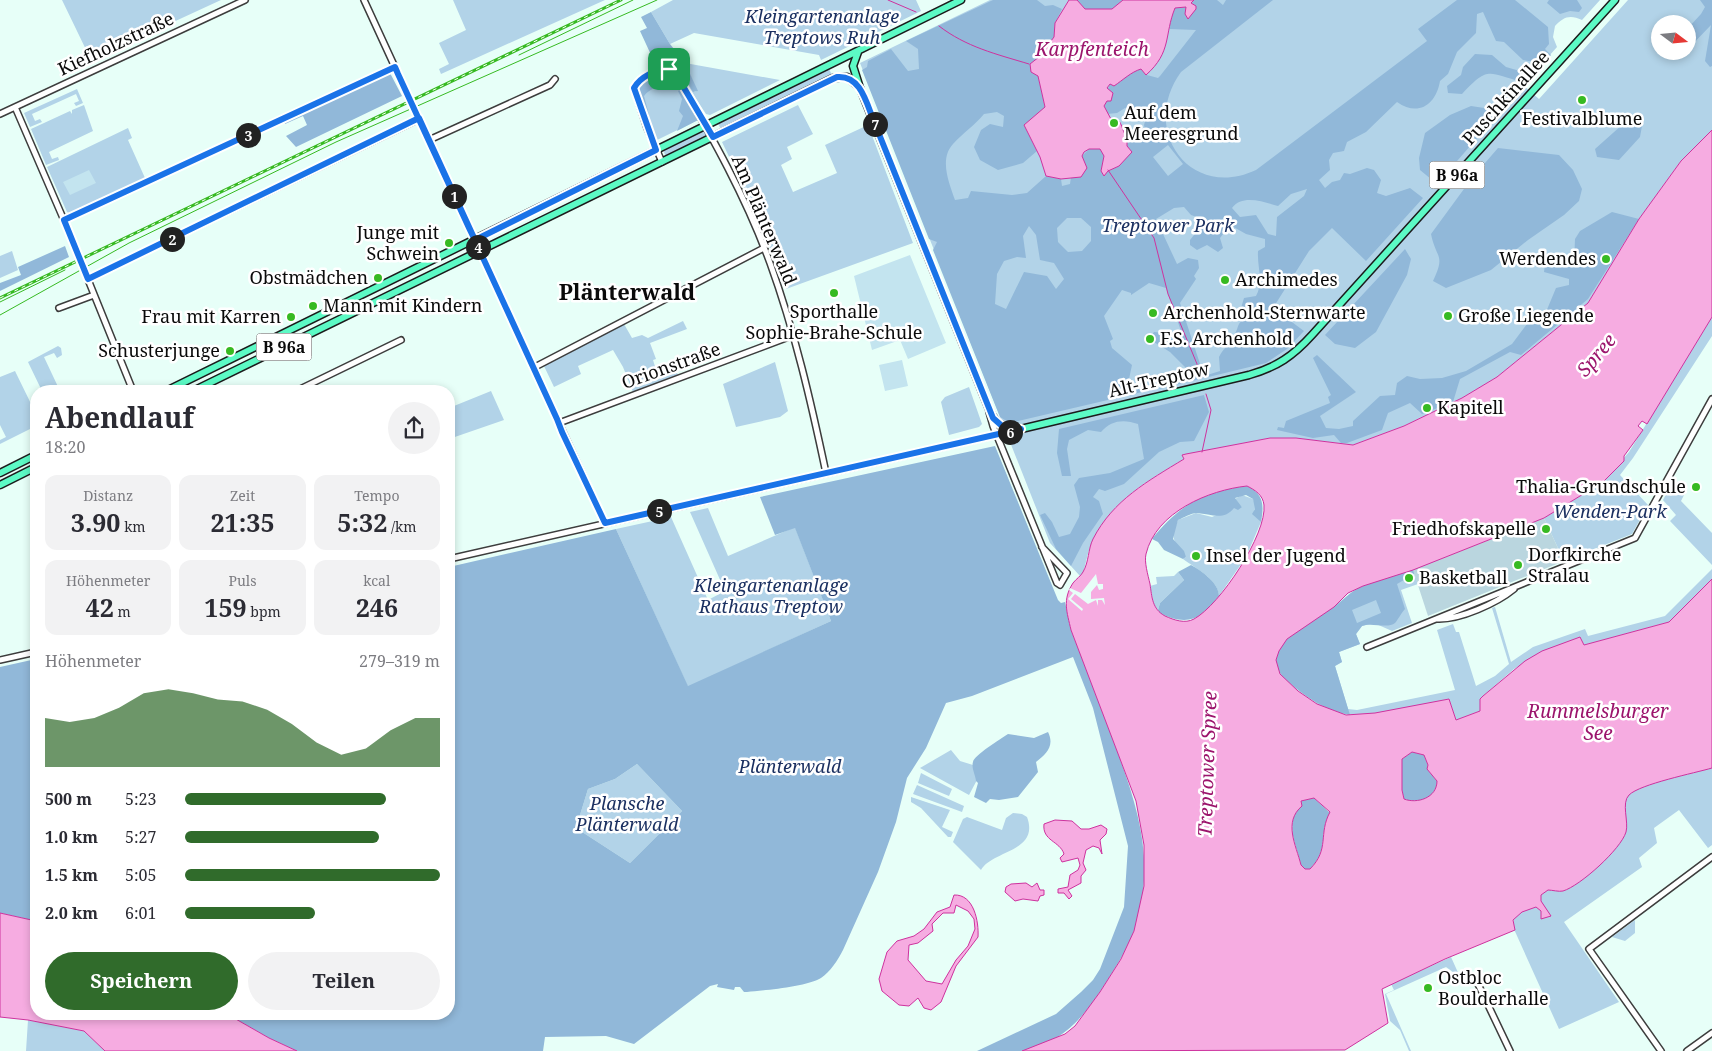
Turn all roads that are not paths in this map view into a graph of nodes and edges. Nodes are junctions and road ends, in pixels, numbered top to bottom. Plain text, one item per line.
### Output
1 (245, 0) edge
2 (364, 0) edge
3 (962, 0) edge
4 (1615, 0) edge
5 (858, 52) junction
6 (395, 67) junction
7 (555, 79) dead end
8 (860, 88) junction
9 (15, 106) junction
10 (0, 114) edge
11 (419, 118) junction
12 (706, 126) junction
13 (713, 137) junction
14 (429, 140) junction
15 (656, 150) junction
16 (662, 162) junction
17 (64, 220) junction
18 (475, 240) junction
19 (764, 248) junction
20 (479, 250) junction
21 (88, 279) junction
22 (94, 295) junction
23 (59, 308) dead end
24 (794, 335) junction
25 (401, 340) dead end
26 (1299, 350) joint
27 (533, 368) junction
28 (131, 385) edge
29 (178, 385) edge
30 (205, 385) edge
31 (308, 385) edge
32 (1712, 399) edge
33 (989, 409) junction
34 (559, 424) junction
35 (1021, 429) junction
36 (998, 436) junction
37 (30, 458) edge
38 (30, 470) edge
39 (0, 473) edge
40 (826, 473) junction
41 (0, 485) edge
42 (605, 523) junction
43 (1042, 546) junction
44 (455, 558) edge
45 (1366, 647) dead end
46 (30, 653) edge
47 (0, 660) edge
48 (1712, 858) edge
49 (1478, 984) dead end
50 (1712, 1033) edge
51 (1510, 1051) edge
52 (1661, 1051) edge
53 (1687, 1051) edge

1 - 9 street, Kiefholzstraße
2 - 6 street
3 - 5 main road, B 96a
4 - 26 main road, Puschkinallee / B 96a
5 - 8 main road
5 - 12 main road, B 96a
6 - 11 street
6 - 17 street
7 - 14 street
8 - 13 main road, B 96a
8 - 33 main road, B 96a
9 - 10 street, Kiefholzstraße
9 - 17 street
11 - 14 street
11 - 21 street
12 - 13 street, Am Plänterwald
12 - 15 main road, B 96a
12 - 15 street, Am Plänterwald
13 - 16 main road, B 96a
13 - 19 street, Am Plänterwald
14 - 18 street
15 - 16 street, Am Plänterwald
15 - 18 main road, B 96a
16 - 20 main road, B 96a
17 - 21 street
18 - 20 street
18 - 29 main road, B 96a
19 - 24 street, Am Plänterwald
19 - 27 street
20 - 27 street
20 - 30 main road, B 96a
21 - 22 street
22 - 23 street
22 - 28 street
24 - 34 street, Orionstraße
24 - 40 street, Am Plänterwald
25 - 31 street
26 - 35 main road, Alt-Treptow / B 96a
27 - 34 street
32 - 45 street
33 - 35 main road, Alt-Treptow / B 96a
33 - 36 street
34 - 42 street
35 - 36 street, Alt-Treptow
36 - 40 street, Alt-Treptow
36 - 43 street
37 - 39 main road
38 - 41 main road
40 - 42 street, Alt-Treptow
42 - 44 street, Alt-Treptow
43 - 43 street
46 - 47 street
48 - 52 street
49 - 51 street
50 - 53 street

